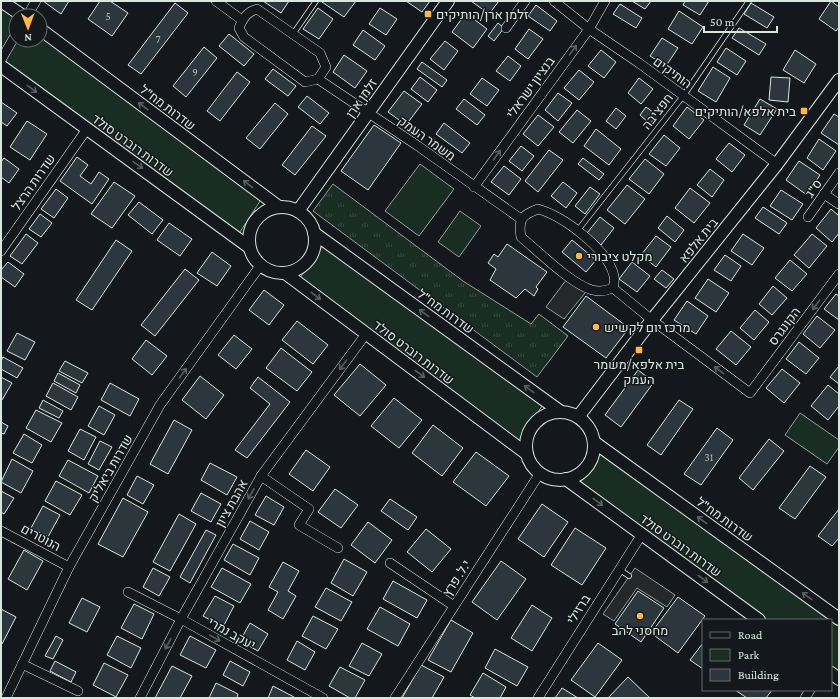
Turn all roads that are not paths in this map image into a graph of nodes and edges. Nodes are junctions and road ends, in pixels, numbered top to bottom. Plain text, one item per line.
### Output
1 (1, 1) edge
2 (216, 1) edge
3 (316, 1) edge
4 (448, 1) edge
5 (525, 1) edge
6 (554, 1) edge
7 (605, 1) edge
8 (749, 1) edge
9 (11, 8) edge
10 (242, 20) junction
11 (506, 28) dead end
12 (589, 28) junction
13 (293, 34) junction
14 (48, 35) edge
15 (8, 48) edge
16 (1, 60) edge
17 (1, 66) edge
18 (318, 79) junction
19 (839, 80) edge
20 (684, 95) junction
21 (368, 113) junction
22 (87, 129) junction
23 (777, 164) junction
24 (839, 173) edge
25 (474, 187) junction
26 (824, 194) junction
27 (839, 204) edge
28 (279, 207) junction
29 (298, 211) junction
30 (808, 217) dead end
31 (522, 219) junction
32 (578, 230) junction
33 (314, 233) junction
34 (249, 247) junction
35 (1, 251) edge
36 (260, 266) junction
37 (285, 273) junction
38 (839, 274) edge
39 (613, 288) junction
40 (652, 320) junction
41 (366, 334) junction
42 (561, 412) junction
43 (578, 417) junction
44 (594, 442) junction
45 (527, 454) junction
46 (540, 473) junction
47 (261, 476) junction
48 (566, 479) junction
49 (1, 531) edge
50 (642, 534) junction
51 (338, 548) dead end
52 (390, 563) dead end
53 (69, 567) junction
54 (619, 569) junction
55 (629, 576) dead end
56 (128, 592) dead end
57 (454, 606) junction
58 (758, 619) edge
59 (839, 619) edge
60 (181, 620) junction
61 (22, 664) junction
62 (78, 690) dead end
63 (6, 698) edge
64 (140, 698) edge
65 (323, 698) edge
66 (395, 698) edge
67 (538, 698) edge

1 - 9 street
2 - 10 street
3 - 13 lane
4 - 21 street, זלמן ארן
5 - 11 street
6 - 12 street, הותיקים
7 - 12 street, בנציון ישראלי
8 - 20 lane, חפציבה
10 - 13 street
10 - 18 street
12 - 20 street, הותיקים
25 -> 12 street, בנציון ישראלי
13 - 18 street
28 -> 14 street, שדרות מח"ל
15 - 16 street
17 -> 22 street, שדרות רוברט סולד
18 - 21 street, משמר העמק
19 - 23 street, בית אלפא
20 - 23 street, הותיקים
20 - 32 lane, חפציבה
21 - 25 street, משמר העמק
21 - 29 street, זלמן ארן
22 -> 34 street, שדרות רוברט סולד
22 - 35 street, שדרות הרצל
23 - 40 street, בית אלפא
24 - 26 street, ס"ג
25 - 31 street, משמר העמק
26 - 27 street
26 - 30 street, ס"ג
28 - 29 street
28 - 34 street
29 - 33 street
31 - 32 street
31 - 39 street
32 - 39 street
33 - 37 street
42 -> 33 street, שדרות מח"ל
34 - 36 street
36 - 37 street
53 -> 36 street, שדרות ביאליק
37 -> 41 street, שדרות רוברט סולד
38 -> 40 street, הקונגרס
39 - 40 street
40 - 43 street, בית אלפא
41 -> 45 street, שדרות רוברט סולד
41 -> 47 street, אהבת ציון
42 - 43 street
42 - 45 street
43 - 44 street
44 - 48 street
59 -> 44 street, שדרות מח"ל
45 - 46 street
46 - 48 street
46 - 57 street, י.ל. פרץ
47 - 51 street
47 -> 60 street, אהבת ציון
48 -> 50 street, שדרות רוברט סולד
49 - 53 street, הנוטרים
50 - 54 street, ברזילי
50 -> 58 street, שדרות רוברט סולד
52 - 57 street
53 - 61 street, שדרות ביאליק
54 - 55 lane
54 - 67 street, ברזילי
56 - 60 street, יעקב נמרי
57 - 66 street, י.ל. פרץ
60 -> 64 street, אהבת ציון
60 -> 65 street, יעקב נמרי
61 - 62 street
61 - 63 street, שדרות ביאליק

